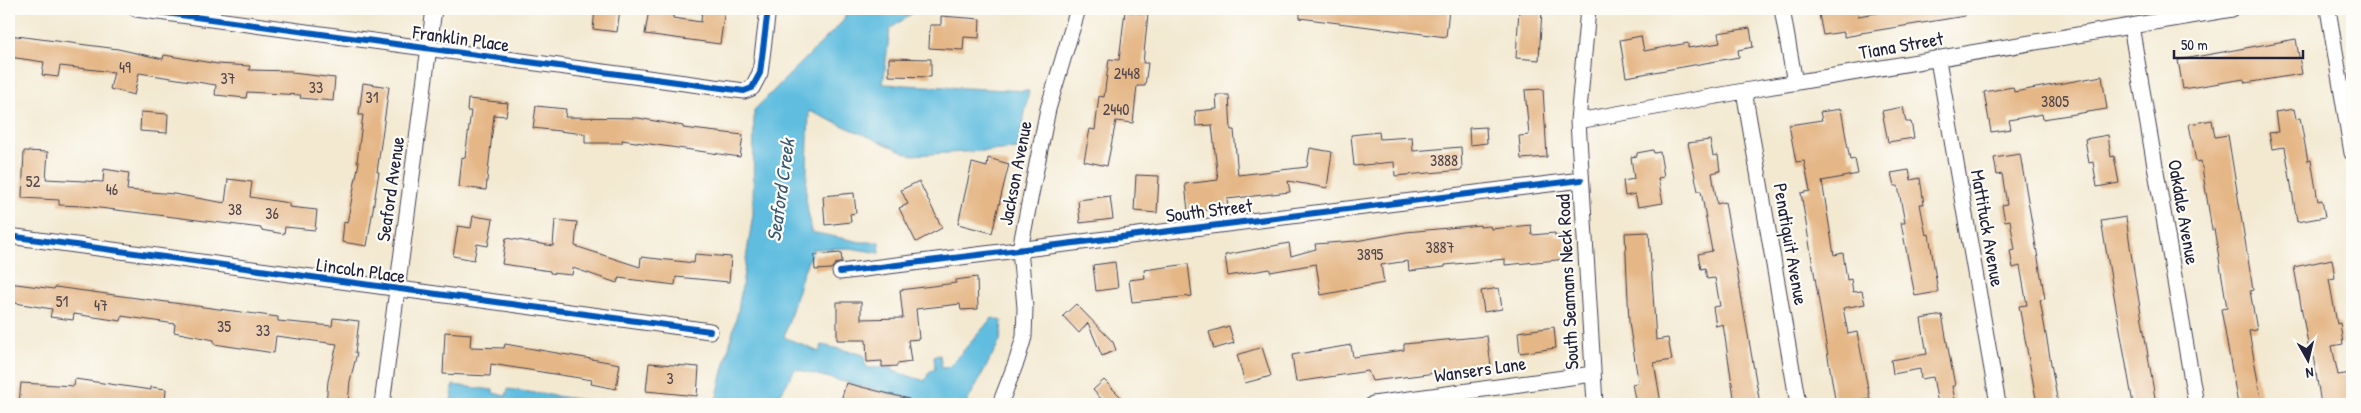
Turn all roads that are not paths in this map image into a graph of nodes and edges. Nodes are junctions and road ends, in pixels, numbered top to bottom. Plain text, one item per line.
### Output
1 (136, 9) edge
2 (434, 9) edge
3 (768, 9) edge
4 (1078, 9) edge
5 (1588, 9) edge
6 (1782, 9) edge
7 (2232, 9) edge
8 (2328, 9) edge
9 (2131, 26) junction
10 (429, 49) junction
11 (1938, 60) junction
12 (1795, 84) junction
13 (1744, 91) junction
14 (1578, 121) junction
15 (2352, 153) edge
16 (1581, 180) junction
17 (9, 236) edge
18 (1020, 249) junction
19 (840, 272) dead end
20 (397, 290) junction
21 (710, 331) dead end
22 (1593, 374) junction
23 (382, 404) edge
24 (1000, 404) edge
25 (1373, 404) edge
26 (1595, 404) edge
27 (1798, 404) edge
28 (1998, 404) edge
29 (2196, 404) edge

1 - 10 street, Franklin Place
2 - 10 street, Seaford Avenue
3 - 10 street, Franklin Place
4 - 18 street, Jackson Avenue
5 - 14 street, South Seamans Neck Road
6 - 12 street
7 - 9 street, Tiana Street
8 - 15 street
9 - 11 street, Tiana Street
9 - 29 street, Oakdale Avenue
10 - 20 street, Seaford Avenue
11 - 12 street, Tiana Street
11 - 28 street, Mattituck Avenue
12 - 13 street, Tiana Street
13 - 14 street, Tiana Street
13 - 27 street, Penatiquit Avenue
14 - 16 street, South Seamans Neck Road
16 - 18 street, South Street
16 - 22 street, South Seamans Neck Road
17 - 20 street, Lincoln Place
18 - 19 street, South Street
18 - 24 street, Jackson Avenue
20 - 21 street, Lincoln Place
20 - 23 street, Seaford Avenue
22 - 25 street, Wansers Lane
22 - 26 street, South Seamans Neck Road

